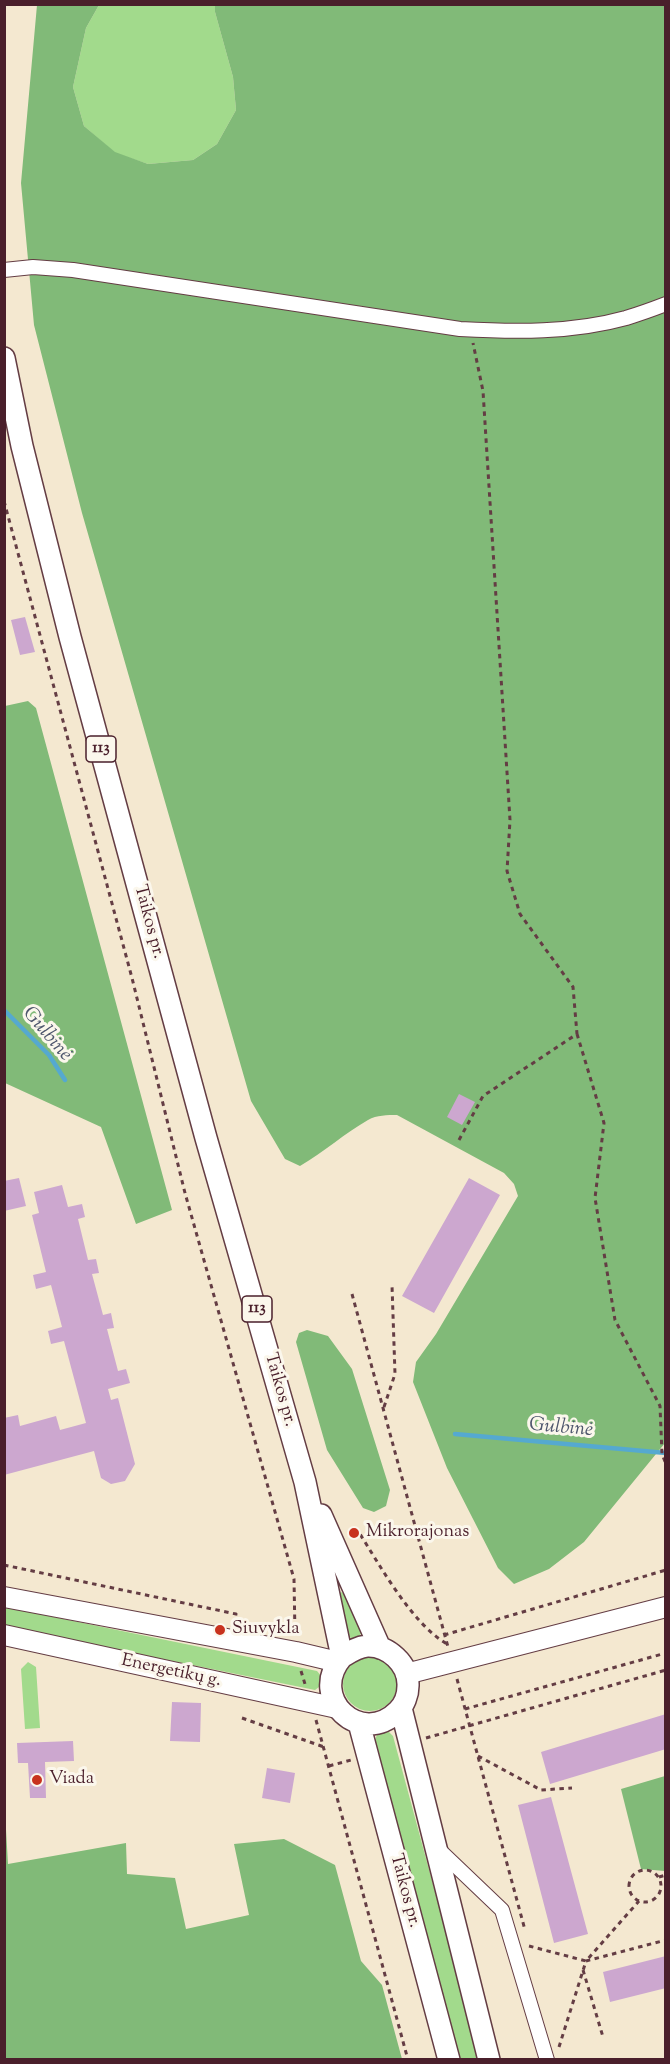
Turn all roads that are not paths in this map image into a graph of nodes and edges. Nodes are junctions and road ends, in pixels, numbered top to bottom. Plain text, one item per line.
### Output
1 (4, 270) edge
2 (666, 304) edge
3 (4, 358) edge
4 (305, 1482) junction
5 (4, 1597) edge
6 (666, 1607) edge
7 (4, 1635) edge
8 (380, 1648) junction
9 (340, 1660) junction
10 (406, 1674) junction
11 (337, 1708) junction
12 (401, 1708) junction
13 (359, 1723) junction
14 (435, 1846) junction
15 (449, 2060) edge
16 (489, 2060) edge
17 (547, 2060) edge

1 - 2 street
3 - 4 main road, Taikos pr. / 113
4 - 8 main road, Taikos pr. / 113
4 - 9 main road, Taikos pr. / 113
5 - 9 main road
6 - 10 main road
7 - 11 main road, Energetikų g.
8 - 9 main road
8 - 10 main road, Taikos pr. / 113
9 - 11 main road, Taikos pr. / 113
10 - 12 main road
11 - 13 main road
12 - 13 main road
12 - 14 main road
13 - 15 main road, Taikos pr.
14 - 16 main road
14 - 17 street

